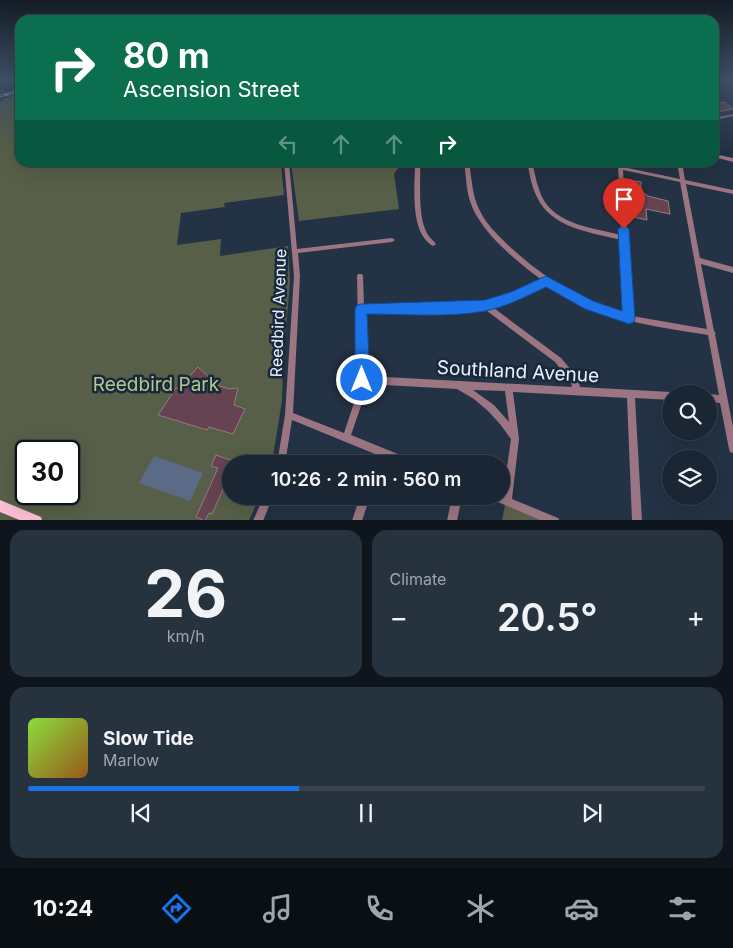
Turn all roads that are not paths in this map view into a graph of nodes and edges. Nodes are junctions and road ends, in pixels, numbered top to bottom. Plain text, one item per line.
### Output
1 (733, 115) edge
2 (719, 118) edge
3 (719, 157) edge
4 (733, 160) edge
5 (287, 167) edge
6 (417, 167) edge
7 (467, 167) edge
8 (531, 167) edge
9 (621, 167) edge
10 (629, 167) edge
11 (680, 167) edge
12 (683, 181) junction
13 (733, 192) edge
14 (624, 238) junction
15 (392, 240) dead end
16 (433, 244) dead end
17 (296, 251) junction
18 (697, 260) junction
19 (733, 270) edge
20 (360, 276) dead end
21 (546, 281) junction
22 (485, 306) junction
23 (361, 309) junction
24 (629, 318) junction
25 (712, 333) junction
26 (362, 380) junction
27 (456, 384) junction
28 (508, 387) junction
29 (576, 391) junction
30 (631, 394) junction
31 (662, 396) edge
32 (717, 399) edge
33 (724, 399) junction
34 (289, 415) junction
35 (346, 438) junction
36 (516, 439) junction
37 (733, 449) edge
38 (380, 451) junction
39 (282, 455) edge
40 (379, 455) edge
41 (390, 455) edge
42 (510, 481) edge
43 (510, 503) edge
44 (265, 505) edge
45 (362, 505) edge
46 (455, 505) edge
47 (0, 506) edge
48 (37, 520) edge
49 (258, 520) edge
50 (357, 520) edge
51 (452, 520) edge
52 (555, 520) edge
53 (638, 520) edge

1 - 2 street
3 - 4 street
5 - 17 street, Reedbird Avenue
6 - 16 street
7 - 21 street
8 - 14 street
9 - 14 street
10 - 12 street
11 - 12 street
12 - 13 street
12 - 18 street
14 - 24 street
15 - 17 street
17 - 34 street, Reedbird Avenue
18 - 19 street
18 - 25 street
20 - 23 street
21 - 22 street
21 - 24 street
22 - 23 street
22 - 29 street
23 - 26 street
24 - 25 street
25 - 33 street
26 - 27 street, Southland Avenue
26 - 35 street
27 - 28 street, Southland Avenue
27 - 36 street
28 - 29 street, Southland Avenue
28 - 36 street
29 - 30 street, Southland Avenue
30 - 31 street, Southland Avenue
30 - 53 street
32 - 33 street
33 - 37 street
34 - 35 street
34 - 39 street, Reedbird Avenue
35 - 38 street
36 - 42 street
38 - 40 street
38 - 41 street
43 - 52 street
44 - 49 street
45 - 50 street
46 - 51 street
47 - 48 main road

